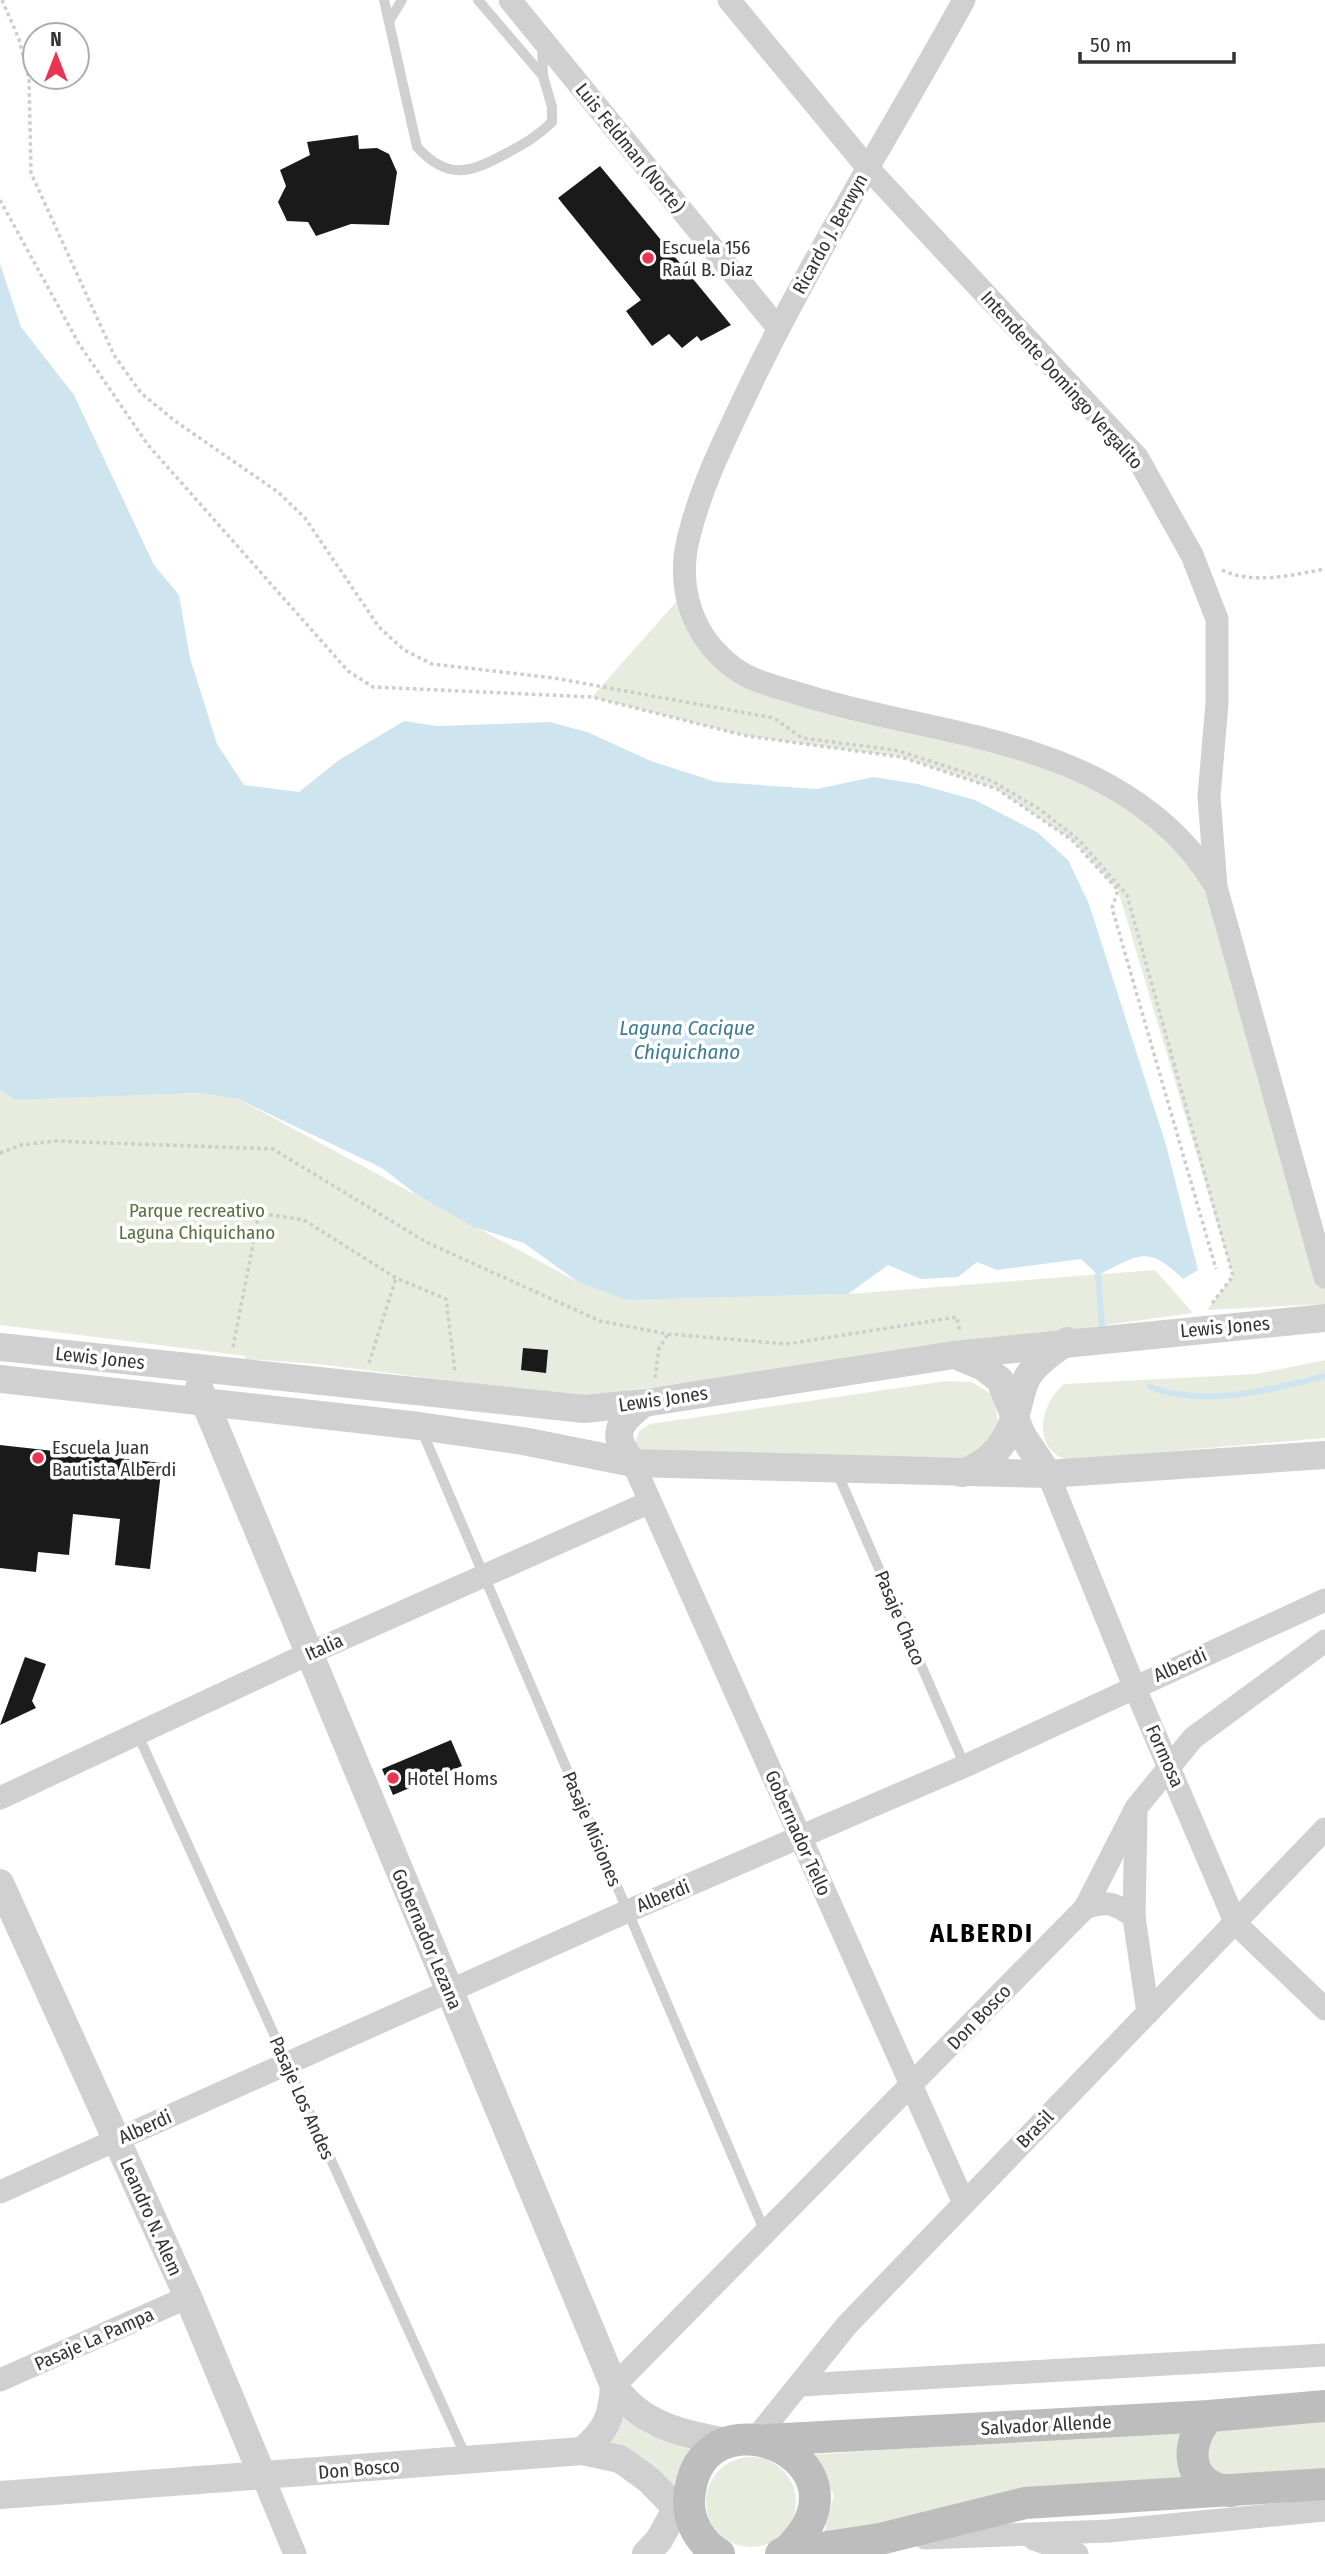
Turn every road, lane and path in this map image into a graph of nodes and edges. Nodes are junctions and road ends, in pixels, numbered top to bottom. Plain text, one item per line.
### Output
1 (2, 0) edge
2 (384, 0) edge
3 (402, 0) edge
4 (478, 0) edge
5 (510, 0) edge
6 (729, 0) edge
7 (954, 5) edge
8 (389, 21) junction
9 (542, 42) junction
10 (543, 76) junction
11 (867, 167) junction
12 (0, 200) edge
13 (778, 328) junction
14 (1192, 555) junction
15 (1325, 569) edge
16 (1216, 887) junction
17 (0, 1153) edge
18 (1216, 1269) dead end
19 (1325, 1277) edge
20 (396, 1278) junction
21 (1207, 1310) dead end
22 (1325, 1318) edge
23 (668, 1334) junction
24 (1068, 1341) junction
25 (0, 1346) edge
26 (233, 1348) dead end
27 (958, 1348) junction
28 (195, 1368) junction
29 (366, 1374) dead end
30 (0, 1379) edge
31 (457, 1384) dead end
32 (649, 1394) junction
33 (203, 1402) junction
34 (1014, 1420) junction
35 (419, 1426) junction
36 (1325, 1455) edge
37 (633, 1462) junction
38 (836, 1470) junction
39 (960, 1474) junction
40 (1048, 1474) junction
41 (650, 1502) junction
42 (484, 1575) junction
43 (1325, 1601) edge
44 (1325, 1641) edge
45 (308, 1654) junction
46 (1134, 1686) junction
47 (138, 1735) junction
48 (1169, 1765) junction
49 (965, 1766) junction
50 (0, 1798) edge
51 (1136, 1808) junction
52 (1325, 1829) edge
53 (801, 1839) junction
54 (0, 1883) edge
55 (1085, 1908) junction
56 (628, 1911) junction
57 (1134, 1917) junction
58 (1236, 1924) junction
59 (449, 1992) junction
60 (1325, 2009) edge
61 (1148, 2013) junction
62 (287, 2065) junction
63 (910, 2087) junction
64 (116, 2139) junction
65 (0, 2192) edge
66 (964, 2203) junction
67 (765, 2232) junction
68 (188, 2297) junction
69 (1325, 2355) edge
70 (0, 2380) edge
71 (801, 2385) junction
72 (614, 2386) junction
73 (1320, 2405) edge
74 (1209, 2416) junction
75 (750, 2440) junction
76 (582, 2451) junction
77 (467, 2460) junction
78 (264, 2477) junction
79 (1325, 2484) edge
80 (1219, 2490) junction
81 (0, 2495) edge
82 (1325, 2499) edge
83 (686, 2507) junction
84 (1325, 2510) edge
85 (1109, 2531) junction
86 (1024, 2535) junction
87 (880, 2539) junction
88 (784, 2553) edge
89 (295, 2554) edge
90 (646, 2554) edge
91 (719, 2554) edge
92 (1077, 2554) edge
93 (1084, 2554) edge

1 - 21 path
2 - 8 lane
3 - 8 lane
4 - 10 lane
5 - 9 street, Luis Feldman (Norte)
6 - 11 street, Intendente Domingo Vergalito
7 - 11 street, Ricardo J. Berwyn
8 - 10 lane
9 - 10 lane
9 - 13 street, Luis Feldman (Norte)
11 - 13 street, Ricardo J. Berwyn
11 - 14 street, Intendente Domingo Vergalito
12 - 18 path
13 - 16 street, Ricardo J. Berwyn
14 - 15 path
14 - 16 street, Intendente Domingo Vergalito
16 - 19 street
17 - 23 path
20 - 26 path
20 - 29 path
20 - 31 path
22 - 24 street, Lewis Jones
23 - 27 path
23 - 32 path
24 - 27 street, Lewis Jones
24 - 34 street
25 - 28 street, Lewis Jones
27 - 32 street, Lewis Jones
27 - 34 street
28 - 32 street, Lewis Jones
28 - 33 street, Gobernador Lezana
30 - 33 street, Lewis Jones
32 - 37 street
33 - 35 street, Lewis Jones
33 - 45 street, Gobernador Lezana
34 - 39 street
34 - 40 street
35 - 37 street, Lewis Jones
35 - 42 lane, Pasaje Misiones
36 - 40 street, Lewis Jones
37 - 38 street, Lewis Jones
37 - 41 street, Gobernador Tello
38 - 39 street, Lewis Jones
38 - 49 lane, Pasaje Chaco
39 - 40 street, Lewis Jones
40 - 46 street, Formosa
41 - 42 street, Italia
41 - 53 street, Gobernador Tello
42 - 45 street, Italia
42 - 56 lane, Pasaje Misiones
43 - 46 street, Alberdi
44 - 48 street, Don Bosco
45 - 47 street, Italia
45 - 59 street, Gobernador Lezana
46 - 48 street, Formosa
46 - 49 street, Alberdi
47 - 50 street, Italia
47 - 62 lane, Pasaje Los Andes
48 - 51 street, Don Bosco
48 - 58 street, Formosa
49 - 53 street, Alberdi
51 - 55 street, Don Bosco
51 - 57 street
52 - 58 street, Brasil
53 - 56 street, Alberdi
53 - 63 street, Gobernador Tello
54 - 64 street, Leandro N. Alem
55 - 57 street
55 - 63 street, Don Bosco
56 - 59 street, Alberdi
56 - 67 lane, Pasaje Misiones
57 - 61 street
58 - 60 street, Formosa
58 - 61 street, Brasil
59 - 62 street, Alberdi
59 - 72 street, Gobernador Lezana
61 - 66 street, Brasil
62 - 64 street, Alberdi
62 - 77 lane, Pasaje Los Andes
63 - 66 street, Gobernador Tello
63 - 67 street, Don Bosco
64 - 65 street, Alberdi
64 - 68 street, Leandro N. Alem
66 - 71 street, Brasil
67 - 72 street, Don Bosco
68 - 70 street, Pasaje La Pampa
68 - 78 street, Leandro N. Alem
69 - 71 street
71 - 75 street, Brasil
72 - 75 street, Gobernador Lezana
72 - 76 street
73 - 74 main road, Salvador Allende
74 - 75 main road, Salvador Allende
74 - 80 main road
75 - 83 main road
75 - 88 main road
76 - 77 street, Don Bosco
76 - 83 street, Don Bosco
77 - 78 street, Don Bosco
78 - 81 street, Don Bosco
78 - 89 street, Leandro N. Alem
79 - 80 main road
80 - 82 main road
80 - 87 main road
83 - 90 street
83 - 91 main road
84 - 85 street
85 - 86 street
85 - 93 street
86 - 87 street
86 - 92 street
87 - 88 main road

